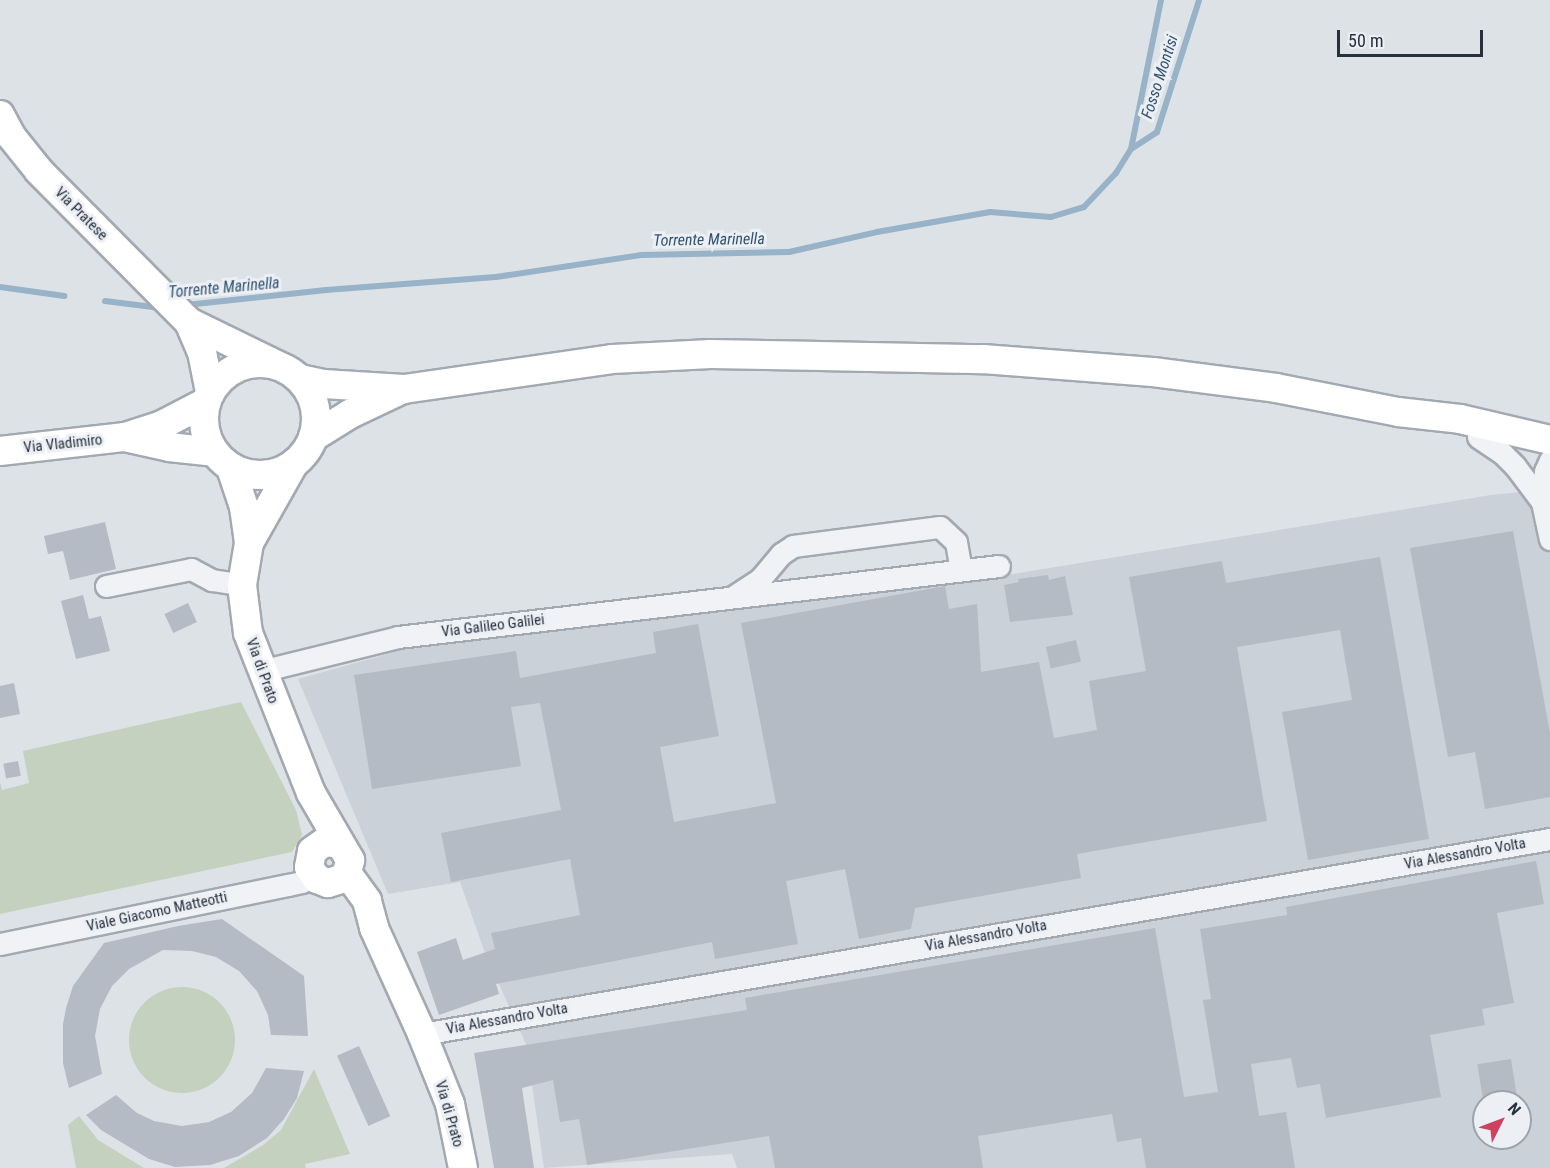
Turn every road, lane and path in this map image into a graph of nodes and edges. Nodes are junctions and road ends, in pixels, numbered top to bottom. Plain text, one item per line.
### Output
1 (0, 115) edge
2 (180, 314) junction
3 (288, 372) junction
4 (404, 388) junction
5 (208, 397) junction
6 (1398, 412) junction
7 (125, 437) junction
8 (313, 437) junction
9 (1478, 437) junction
10 (1550, 440) edge
11 (0, 451) edge
12 (1550, 458) edge
13 (222, 460) junction
14 (293, 465) junction
15 (1542, 502) junction
16 (1550, 539) edge
17 (249, 543) junction
18 (774, 563) junction
19 (999, 566) dead end
20 (961, 570) junction
21 (242, 585) junction
22 (106, 586) dead end
23 (791, 591) junction
24 (728, 599) junction
25 (261, 672) junction
26 (1550, 839) edge
27 (328, 844) junction
28 (331, 877) junction
29 (0, 944) edge
30 (422, 1034) junction
31 (463, 1168) edge

1 - 2 main road, Via Pratese
2 - 3 main road
2 - 5 main road, Via di Prato
3 - 4 main road
3 - 5 main road
3 - 8 main road, Via di Prato
4 - 6 main road
4 - 8 main road
5 - 7 main road, Via Vladimiro
5 - 13 main road, Via di Prato
6 - 9 main road
6 - 10 main road
7 - 11 main road, Via Vladimiro
7 - 13 main road, Via Vladimiro
8 - 14 main road, Via di Prato
9 - 12 main road
9 - 15 street
12 - 15 street
13 - 14 main road
13 - 17 main road, Via di Prato
14 - 17 main road, Via di Prato
15 - 16 street
17 - 21 main road, Via di Prato
18 - 20 street, Via Galileo Galilei
18 - 23 street
18 - 24 street, Via Galileo Galilei
19 - 20 street, Via Galileo Galilei
20 - 23 street, Via Galileo Galilei
21 - 22 street
21 - 25 main road, Via di Prato
23 - 24 street, Via Galileo Galilei
24 - 25 street, Via Galileo Galilei
25 - 27 main road, Via di Prato
26 - 30 street, Via Alessandro Volta
27 - 28 main road, Via di Prato
27 - 28 main road, Via di Prato
28 - 29 street, Viale Giacomo Matteotti
28 - 30 main road, Via di Prato
30 - 31 main road, Via di Prato

